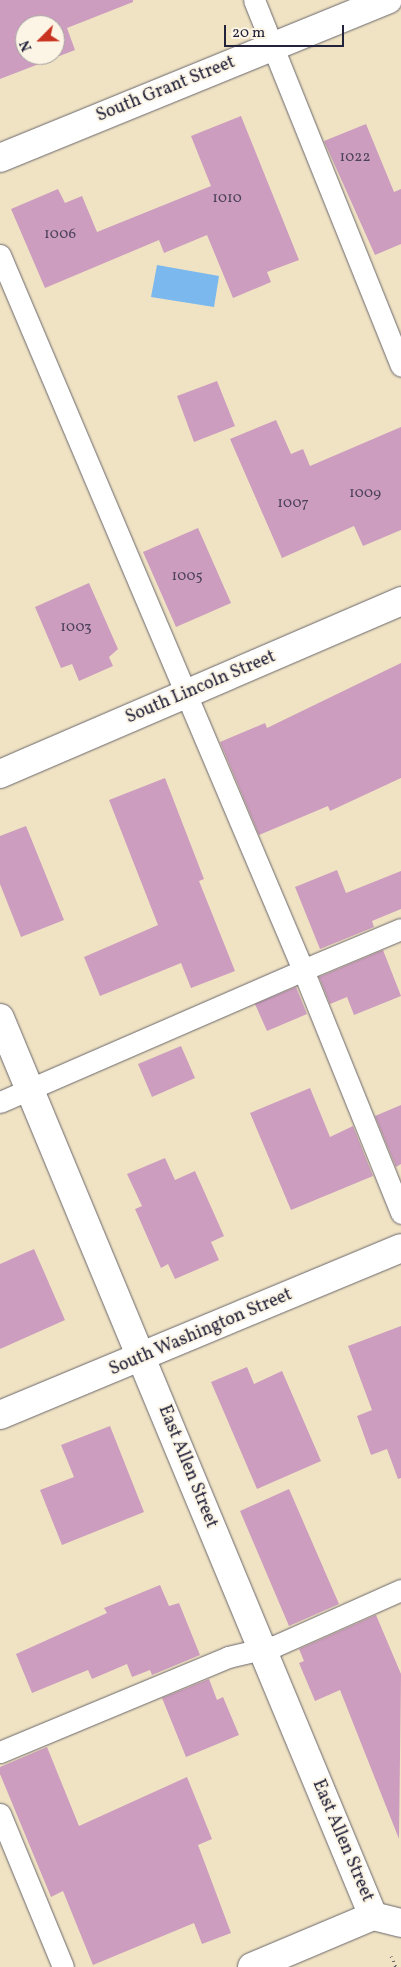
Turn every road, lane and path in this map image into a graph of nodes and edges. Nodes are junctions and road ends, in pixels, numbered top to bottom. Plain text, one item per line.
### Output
1 (254, 0) edge
2 (388, 0) edge
3 (273, 47) junction
4 (0, 158) edge
5 (0, 255) edge
6 (401, 366) edge
7 (401, 601) edge
8 (188, 694) junction
9 (0, 774) edge
10 (401, 928) edge
11 (303, 970) junction
12 (0, 1018) edge
13 (30, 1089) junction
14 (0, 1102) edge
15 (401, 1212) edge
16 (401, 1248) edge
17 (142, 1358) junction
18 (0, 1415) edge
19 (401, 1590) edge
20 (262, 1648) junction
21 (0, 1752) edge
22 (0, 1814) edge
23 (373, 1916) junction
24 (401, 1923) edge
25 (64, 1967) edge
26 (252, 1967) edge

1 - 3 lane
2 - 3 street, South Grant Street
3 - 4 street, South Grant Street
3 - 6 lane
5 - 8 lane
7 - 8 street, South Lincoln Street
8 - 9 street, South Lincoln Street
8 - 11 lane
10 - 11 lane
11 - 13 lane
11 - 15 lane
12 - 13 street, East Allen Street
13 - 14 lane
13 - 17 street, East Allen Street
16 - 17 street, South Washington Street
17 - 18 street, South Washington Street
17 - 20 street, East Allen Street
19 - 20 lane
20 - 21 lane
20 - 23 street, East Allen Street
22 - 25 lane
23 - 24 street
23 - 26 street

